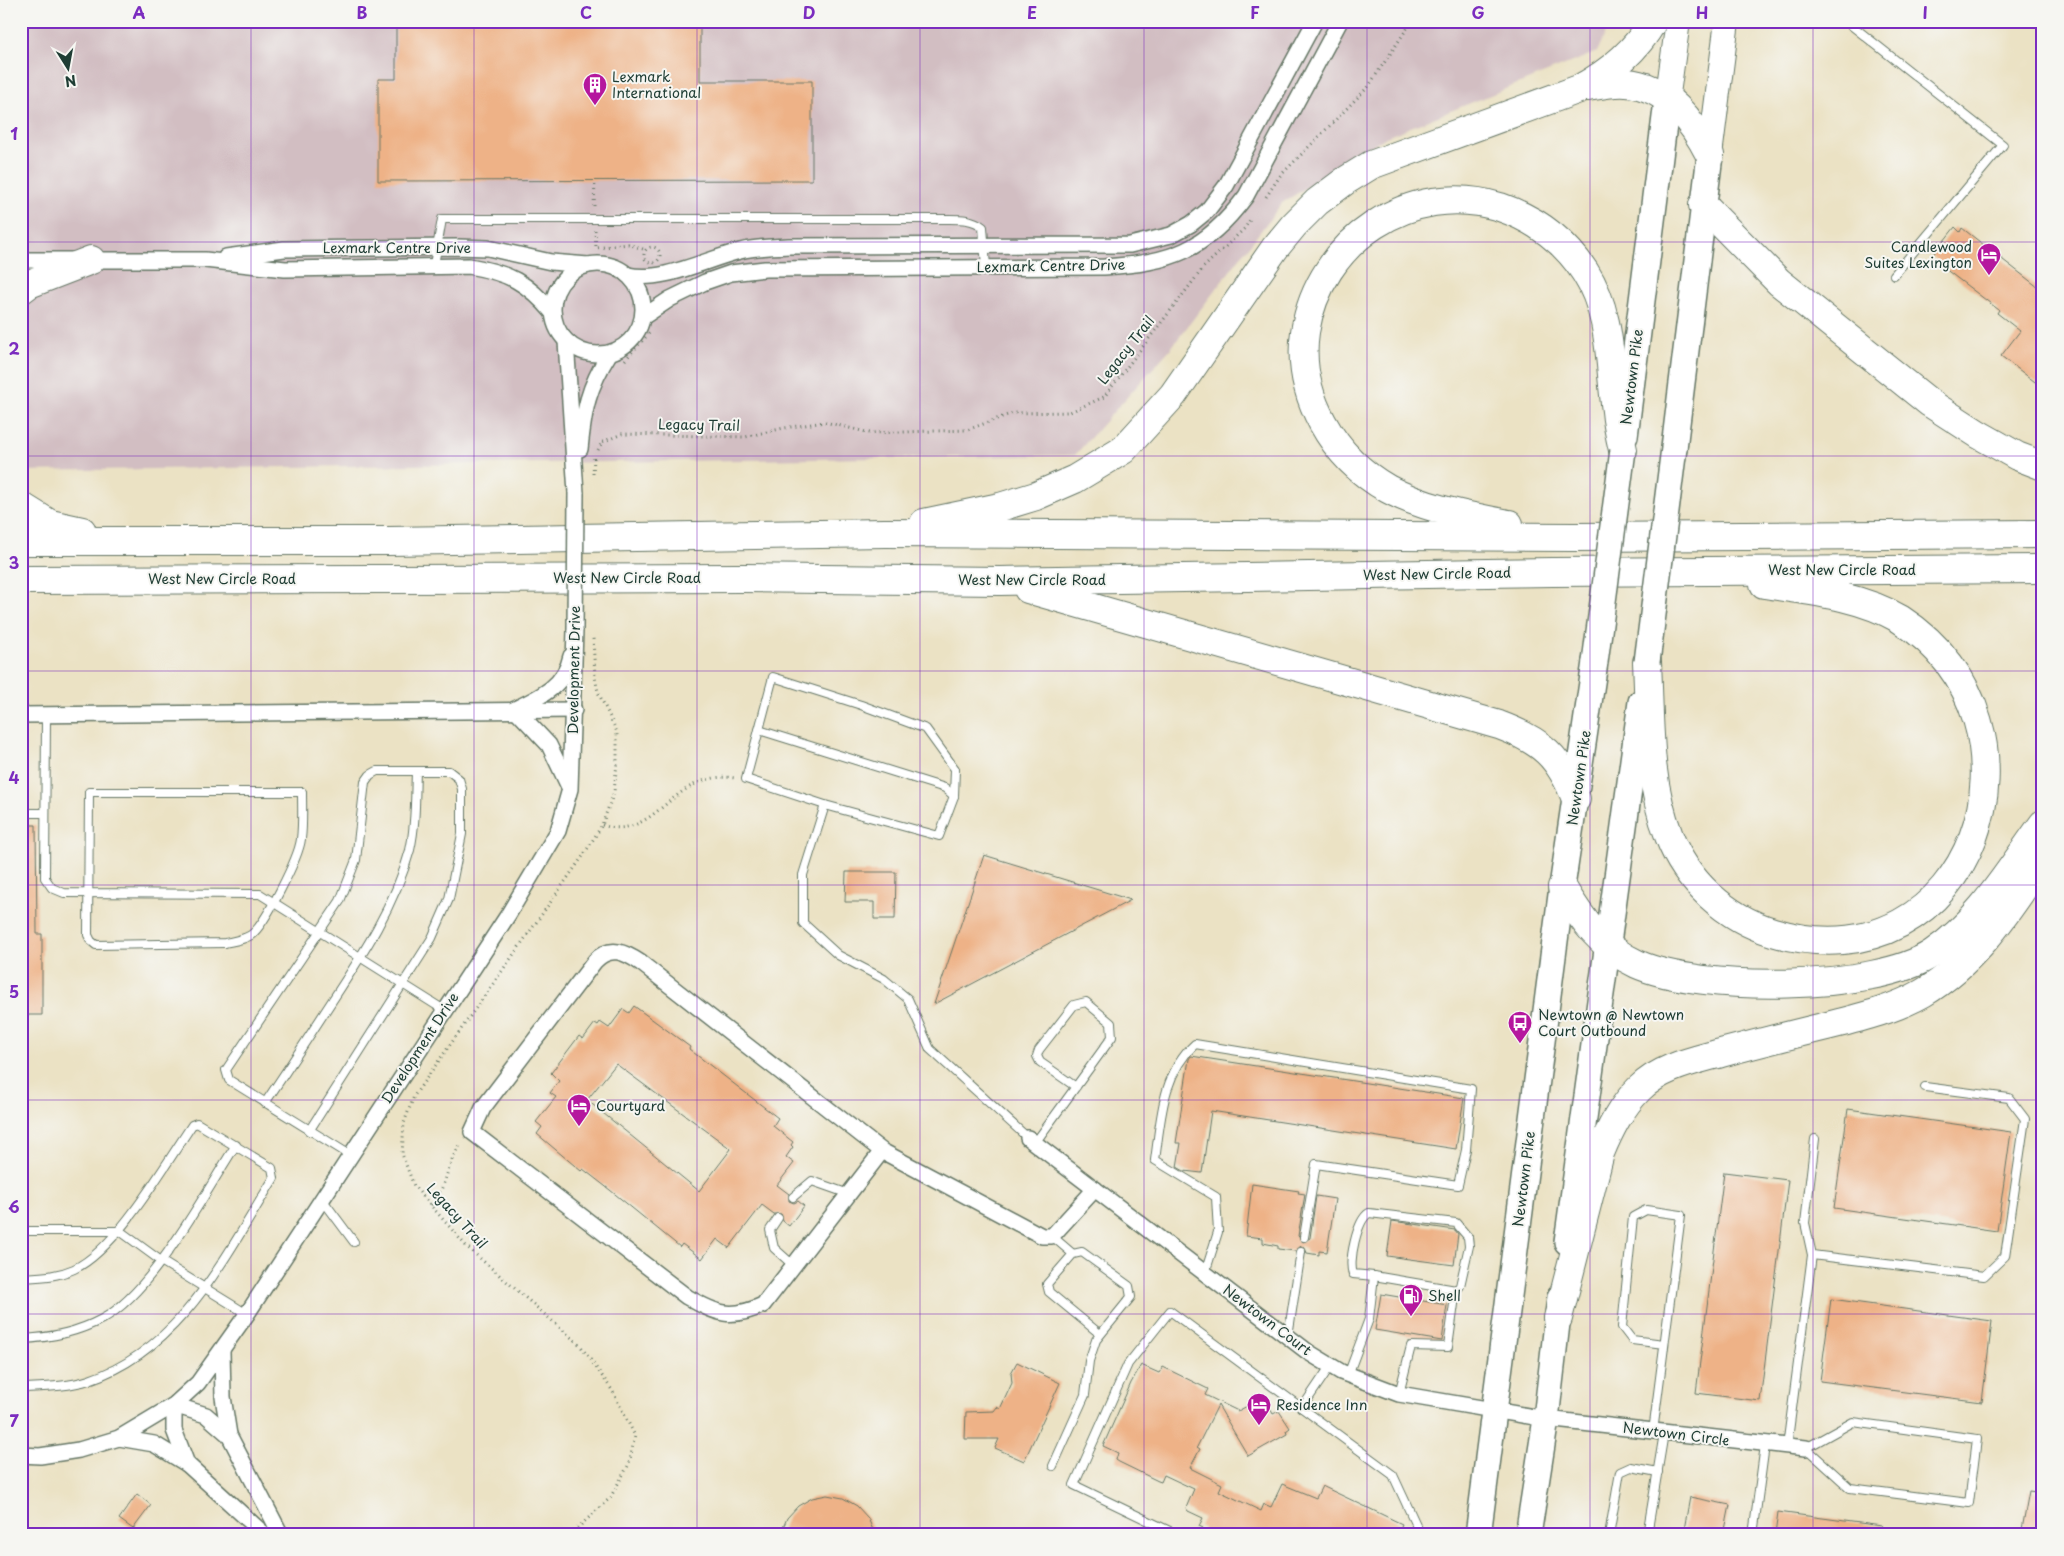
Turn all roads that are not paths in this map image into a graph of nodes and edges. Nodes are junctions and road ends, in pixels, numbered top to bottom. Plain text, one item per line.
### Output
1 (1315, 21) edge
2 (1340, 21) edge
3 (1653, 21) edge
4 (1678, 21) edge
5 (1727, 21) edge
6 (1846, 21) edge
7 (1579, 89) junction
8 (1667, 101) junction
9 (1710, 155) junction
10 (1703, 205) junction
11 (985, 245) junction
12 (436, 247) junction
13 (21, 260) edge
14 (91, 260) junction
15 (205, 260) junction
16 (434, 265) junction
17 (588, 265) junction
18 (986, 267) junction
19 (628, 275) junction
20 (1894, 275) dead end
21 (21, 290) edge
22 (553, 313) junction
23 (648, 323) junction
24 (566, 341) junction
25 (609, 354) junction
26 (1623, 450) junction
27 (2043, 466) edge
28 (576, 493) junction
29 (21, 506) edge
30 (885, 533) junction
31 (2043, 534) edge
32 (1575, 537) junction
33 (21, 541) edge
34 (130, 541) junction
35 (2043, 568) edge
36 (1673, 571) junction
37 (21, 580) edge
38 (1000, 581) junction
39 (575, 630) junction
40 (1647, 662) junction
41 (515, 709) junction
42 (574, 710) junction
43 (21, 715) edge
44 (46, 715) junction
45 (759, 730) junction
46 (416, 771) junction
47 (570, 789) junction
48 (954, 796) junction
49 (1576, 798) junction
50 (825, 805) junction
51 (21, 813) edge
52 (45, 813) junction
53 (2043, 824) edge
54 (2043, 859) edge
55 (1562, 887) junction
56 (88, 894) junction
57 (273, 902) junction
58 (320, 932) junction
59 (1608, 947) junction
60 (360, 959) junction
61 (402, 985) junction
62 (444, 1010) junction
63 (1076, 1087) junction
64 (1925, 1087) dead end
65 (265, 1103) junction
66 (309, 1131) junction
67 (1815, 1139) dead end
68 (1031, 1140) junction
69 (236, 1145) junction
70 (882, 1150) junction
71 (350, 1155) junction
72 (1094, 1188) junction
73 (850, 1194) junction
74 (793, 1197) dead end
75 (322, 1199) junction
76 (778, 1218) dead end
77 (21, 1231) edge
78 (120, 1231) junction
79 (1052, 1236) junction
80 (1304, 1237) dead end
81 (354, 1242) dead end
82 (1301, 1252) dead end
83 (1073, 1254) junction
84 (1812, 1255) junction
85 (161, 1261) junction
86 (794, 1266) junction
87 (1205, 1273) junction
88 (1374, 1276) junction
89 (21, 1278) edge
90 (204, 1289) junction
91 (1456, 1290) junction
92 (246, 1314) junction
93 (1558, 1318) junction
94 (1100, 1334) junction
95 (1288, 1336) junction
96 (21, 1339) edge
97 (1664, 1344) junction
98 (222, 1351) junction
99 (1331, 1366) junction
100 (1348, 1375) junction
101 (21, 1388) edge
102 (1399, 1394) junction
103 (174, 1405) junction
104 (1302, 1408) junction
105 (1494, 1410) junction
106 (1546, 1419) junction
107 (1659, 1432) junction
108 (229, 1435) junction
109 (119, 1438) junction
110 (1765, 1445) junction
111 (1787, 1446) junction
112 (1806, 1448) junction
113 (21, 1455) edge
114 (187, 1464) junction
115 (1053, 1466) dead end
116 (1658, 1472) junction
117 (265, 1535) edge
118 (280, 1535) edge
119 (1178, 1535) edge
120 (1417, 1535) edge
121 (1478, 1535) edge
122 (1528, 1535) edge
123 (1609, 1535) edge
124 (1647, 1535) edge
125 (1753, 1535) edge

1 - 11 street, Lexmark Centre Drive
2 - 18 street, Lexmark Centre Drive
3 - 7 highway
4 - 8 main road, Newtown Pike
5 - 9 main road
6 - 20 lane
7 - 8 highway
7 - 30 highway
8 - 9 highway
8 - 26 highway, Newtown Pike
9 - 10 highway
10 - 27 highway
10 - 40 highway, bridge
11 - 12 lane
11 - 18 lane
11 - 19 street, Lexmark Centre Drive
12 - 15 street, Lexmark Centre Drive
12 - 16 lane
12 - 17 street, Lexmark Centre Drive
13 - 14 street, Lexmark Centre Drive
14 - 15 street, Lexmark Centre Drive
14 - 21 highway
15 - 16 street, Lexmark Centre Drive
16 - 22 street, Lexmark Centre Drive
17 - 19 street
17 - 22 street
18 - 23 street, Lexmark Centre Drive
19 - 23 street
22 - 24 street
23 - 25 street
24 - 25 street
24 - 28 street, Development Drive
25 - 28 street, Development Drive
26 - 32 highway
26 - 49 highway, Newtown Pike, bridge
28 - 39 street, Development Drive, bridge
29 - 34 highway
30 - 32 highway
30 - 34 highway
31 - 32 highway
33 - 34 highway
35 - 36 highway, West New Circle Road
36 - 38 highway, West New Circle Road
36 - 40 highway
37 - 38 highway, West New Circle Road
38 - 49 highway
39 - 41 street
39 - 42 street, Development Drive
40 - 59 highway
41 - 42 street
41 - 44 street
41 - 47 street
42 - 47 street, Development Drive
43 - 44 street
44 - 52 lane
45 - 48 lane
45 - 48 lane
45 - 50 lane
46 - 58 lane
46 - 60 lane
46 - 61 lane
47 - 62 street, Development Drive
48 - 50 lane
49 - 55 highway, Newtown Pike
50 - 68 lane
51 - 52 lane
52 - 56 lane
53 - 59 highway
54 - 93 highway
55 - 59 highway
55 - 105 highway, Newtown Pike
56 - 57 lane
56 - 57 lane
56 - 57 lane
57 - 58 lane
58 - 60 lane
58 - 65 lane
59 - 93 highway
60 - 61 lane
60 - 65 lane
61 - 62 lane
61 - 66 lane
62 - 71 street, Development Drive
63 - 63 lane
63 - 68 lane
64 - 84 lane
65 - 66 lane
66 - 71 lane
67 - 84 lane
68 - 72 street, Newtown Court
69 - 78 lane
69 - 85 lane
69 - 90 lane
70 - 73 street
70 - 79 street
70 - 86 street
71 - 75 street, Development Drive
72 - 79 street
72 - 87 street, Newtown Court
73 - 74 lane
73 - 86 street
75 - 81 lane
75 - 92 street, Development Drive
76 - 86 lane
77 - 78 lane
78 - 85 lane
78 - 89 lane
79 - 83 lane
80 - 87 lane
82 - 95 lane
83 - 94 lane
83 - 94 lane
84 - 111 lane
85 - 90 lane
85 - 96 lane
87 - 95 street, Newtown Court
88 - 91 lane
88 - 91 lane
88 - 100 lane
90 - 92 lane
90 - 101 lane
91 - 102 lane
92 - 98 street, Development Drive
93 - 106 highway
94 - 115 lane
95 - 99 street, Newtown Court
97 - 97 lane
97 - 107 lane
98 - 103 street, Development Drive
98 - 108 street
99 - 100 street, Newtown Court
99 - 104 lane
100 - 102 street, Newtown Court
102 - 105 street, Newtown Court
103 - 108 street
103 - 109 street, Development Drive
103 - 114 street
104 - 119 lane
104 - 120 lane
105 - 106 street, Newtown Court
105 - 121 highway, Newtown Pike
106 - 107 street, Newtown Circle
106 - 122 highway
107 - 110 street, Newtown Circle
107 - 116 lane
108 - 118 street
109 - 113 street, Development Drive
109 - 114 street
110 - 111 street, Newtown Circle
110 - 125 lane
111 - 112 street, Newtown Circle
112 - 112 lane
114 - 117 street
116 - 123 lane
116 - 124 lane

